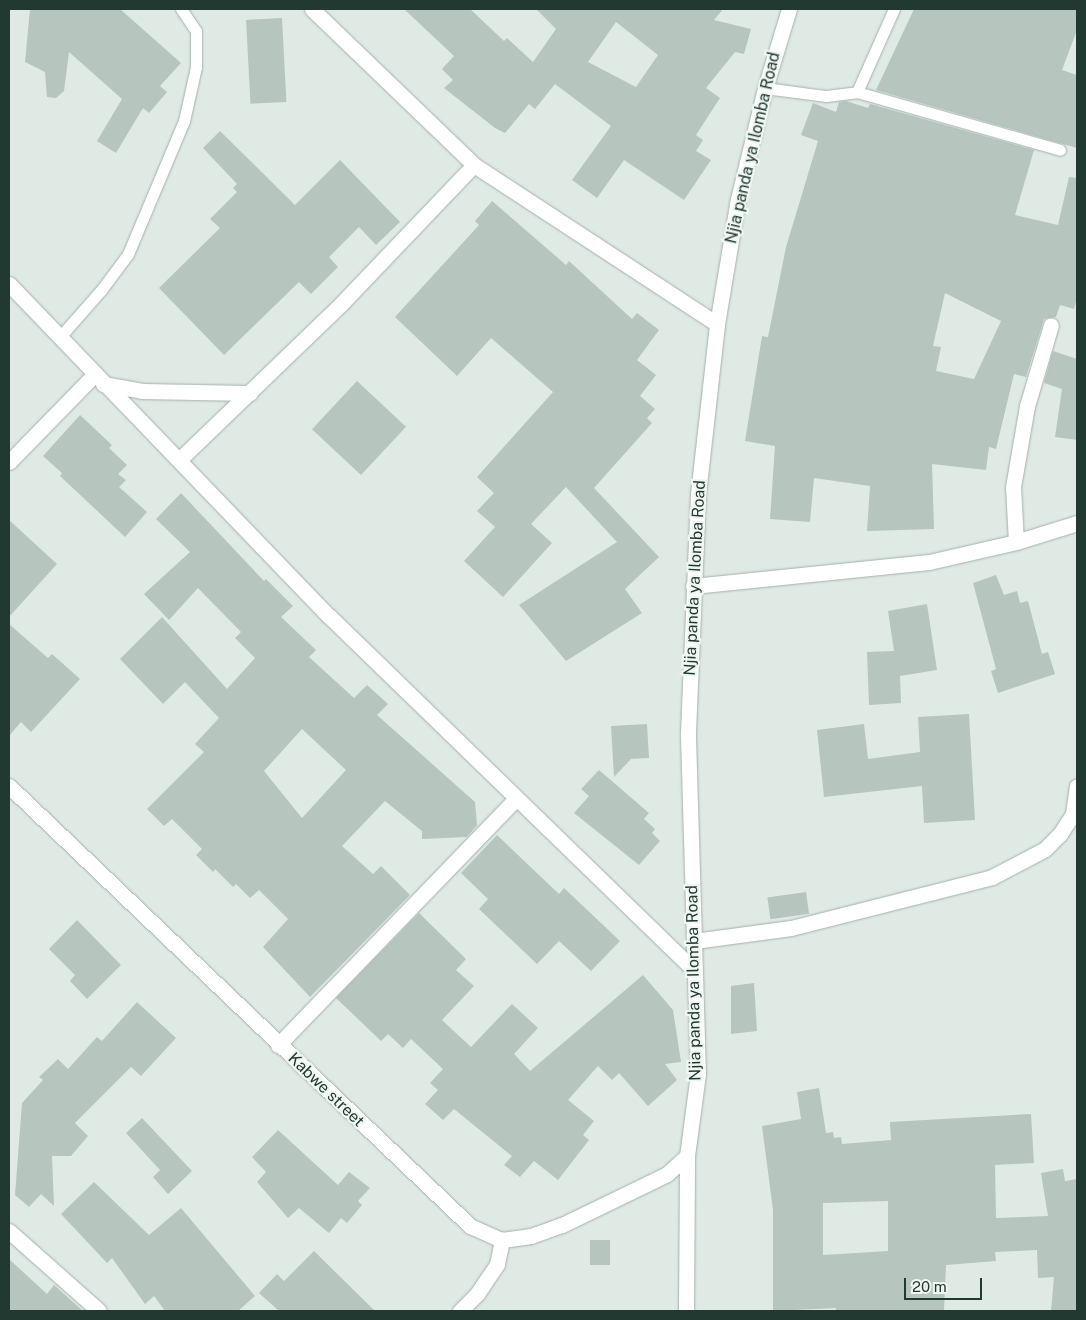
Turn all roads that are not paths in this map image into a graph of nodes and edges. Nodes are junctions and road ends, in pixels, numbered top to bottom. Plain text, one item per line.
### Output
1 (181, 9) edge
2 (312, 9) edge
3 (789, 9) edge
4 (894, 9) edge
5 (764, 88) junction
6 (857, 92) junction
7 (1060, 150) dead end
8 (474, 165) junction
9 (9, 284) edge
10 (717, 324) junction
11 (1051, 325) dead end
12 (59, 338) junction
13 (99, 379) junction
14 (250, 393) junction
15 (180, 460) junction
16 (9, 462) edge
17 (1077, 523) edge
18 (1016, 542) junction
19 (693, 586) junction
20 (9, 786) edge
21 (1077, 786) edge
22 (515, 800) junction
23 (694, 941) junction
24 (695, 971) junction
25 (278, 1045) junction
26 (687, 1156) junction
27 (9, 1231) edge
28 (502, 1240) junction
29 (99, 1311) edge
30 (460, 1311) edge
31 (686, 1311) edge

1 - 12 lane
2 - 8 street
3 - 5 street, Njia panda ya Ilomba Road
4 - 6 lane
5 - 6 lane
5 - 10 street, Njia panda ya Ilomba Road
6 - 7 lane
8 - 10 street
8 - 14 street
9 - 12 street
10 - 19 street, Njia panda ya Ilomba Road
11 - 18 street
12 - 13 street
13 - 14 street
13 - 15 street
13 - 16 street
14 - 15 street
15 - 22 street
17 - 18 street
18 - 19 street
19 - 23 street, Njia panda ya Ilomba Road
20 - 25 street, Kabwe street
21 - 23 street
22 - 24 street
22 - 25 street
23 - 24 street, Njia panda ya Ilomba Road
24 - 26 street, Njia panda ya Ilomba Road
25 - 28 street, Kabwe street
26 - 28 street
26 - 31 street, Njia panda ya Ilomba Road
27 - 29 street
28 - 30 street

